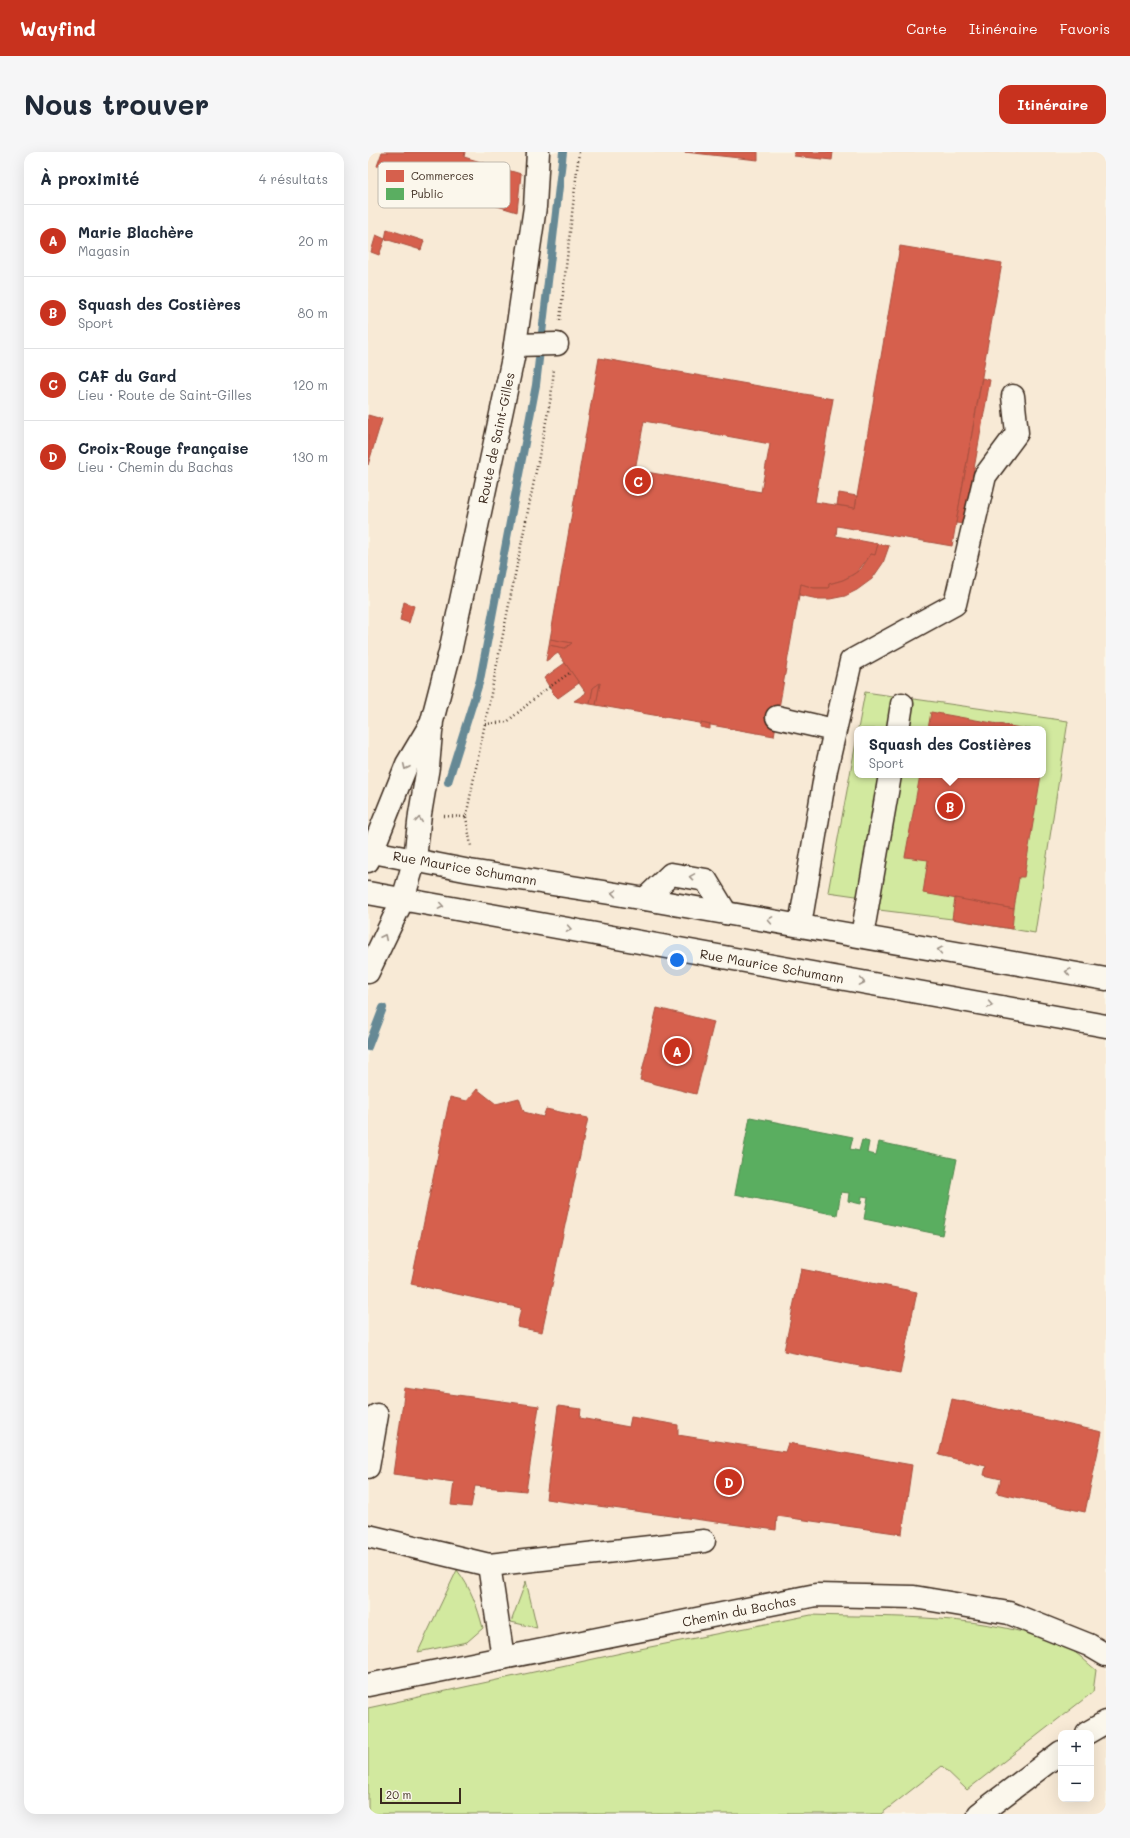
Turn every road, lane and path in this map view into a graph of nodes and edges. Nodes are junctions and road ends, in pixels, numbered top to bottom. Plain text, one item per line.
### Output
1 (538, 152) edge
2 (579, 152) edge
3 (556, 344) junction
4 (521, 345) junction
5 (1013, 396) dead end
6 (571, 672) dead end
7 (902, 704) dead end
8 (777, 717) dead end
9 (432, 721) junction
10 (485, 724) junction
11 (898, 726) edge
12 (834, 730) junction
13 (889, 778) edge
14 (443, 816) dead end
15 (466, 817) junction
16 (471, 847) dead end
17 (369, 854) edge
18 (415, 859) junction
19 (368, 893) edge
20 (403, 899) junction
21 (645, 899) junction
22 (726, 913) junction
23 (800, 925) junction
24 (862, 936) junction
25 (368, 972) edge
26 (1106, 979) edge
27 (1106, 1026) edge
28 (377, 1415) dead end
29 (368, 1467) edge
30 (368, 1536) edge
31 (704, 1541) dead end
32 (489, 1565) junction
33 (1106, 1655) edge
34 (503, 1658) junction
35 (368, 1685) edge
36 (1106, 1722) edge
37 (1092, 1730) edge
38 (1058, 1754) edge
39 (979, 1814) edge

1 - 4 main road, Route de Saint-Gilles
2 - 3 path
3 - 4 main road
3 - 10 path
4 - 9 main road, Route de Saint-Gilles
5 - 12 main road
6 - 10 path
7 - 11 main road
8 - 12 main road
9 -> 17 main road, Route de Saint-Gilles
18 -> 9 main road, Route de Saint-Gilles
10 - 15 path
12 - 23 main road
13 - 24 main road
14 - 15 path
15 - 16 path
17 - 18 main road, Rue Maurice Schumann
18 - 20 main road, Route de Saint-Gilles
21 -> 18 main road, Rue Maurice Schumann
19 - 20 main road, Rue Maurice Schumann
25 -> 20 main road, Route de Saint-Gilles
20 -> 27 main road, Rue Maurice Schumann
21 - 22 main road, Rue Maurice Schumann
22 -> 21 main road
23 -> 22 main road, Rue Maurice Schumann
23 - 24 main road, Rue Maurice Schumann
26 -> 24 main road, Rue Maurice Schumann
28 - 29 main road
30 - 32 main road
31 - 32 main road
32 - 34 main road
33 - 34 main road, Chemin du Bachas
34 - 35 main road, Chemin du Bachas
36 - 37 main road
38 - 39 main road

